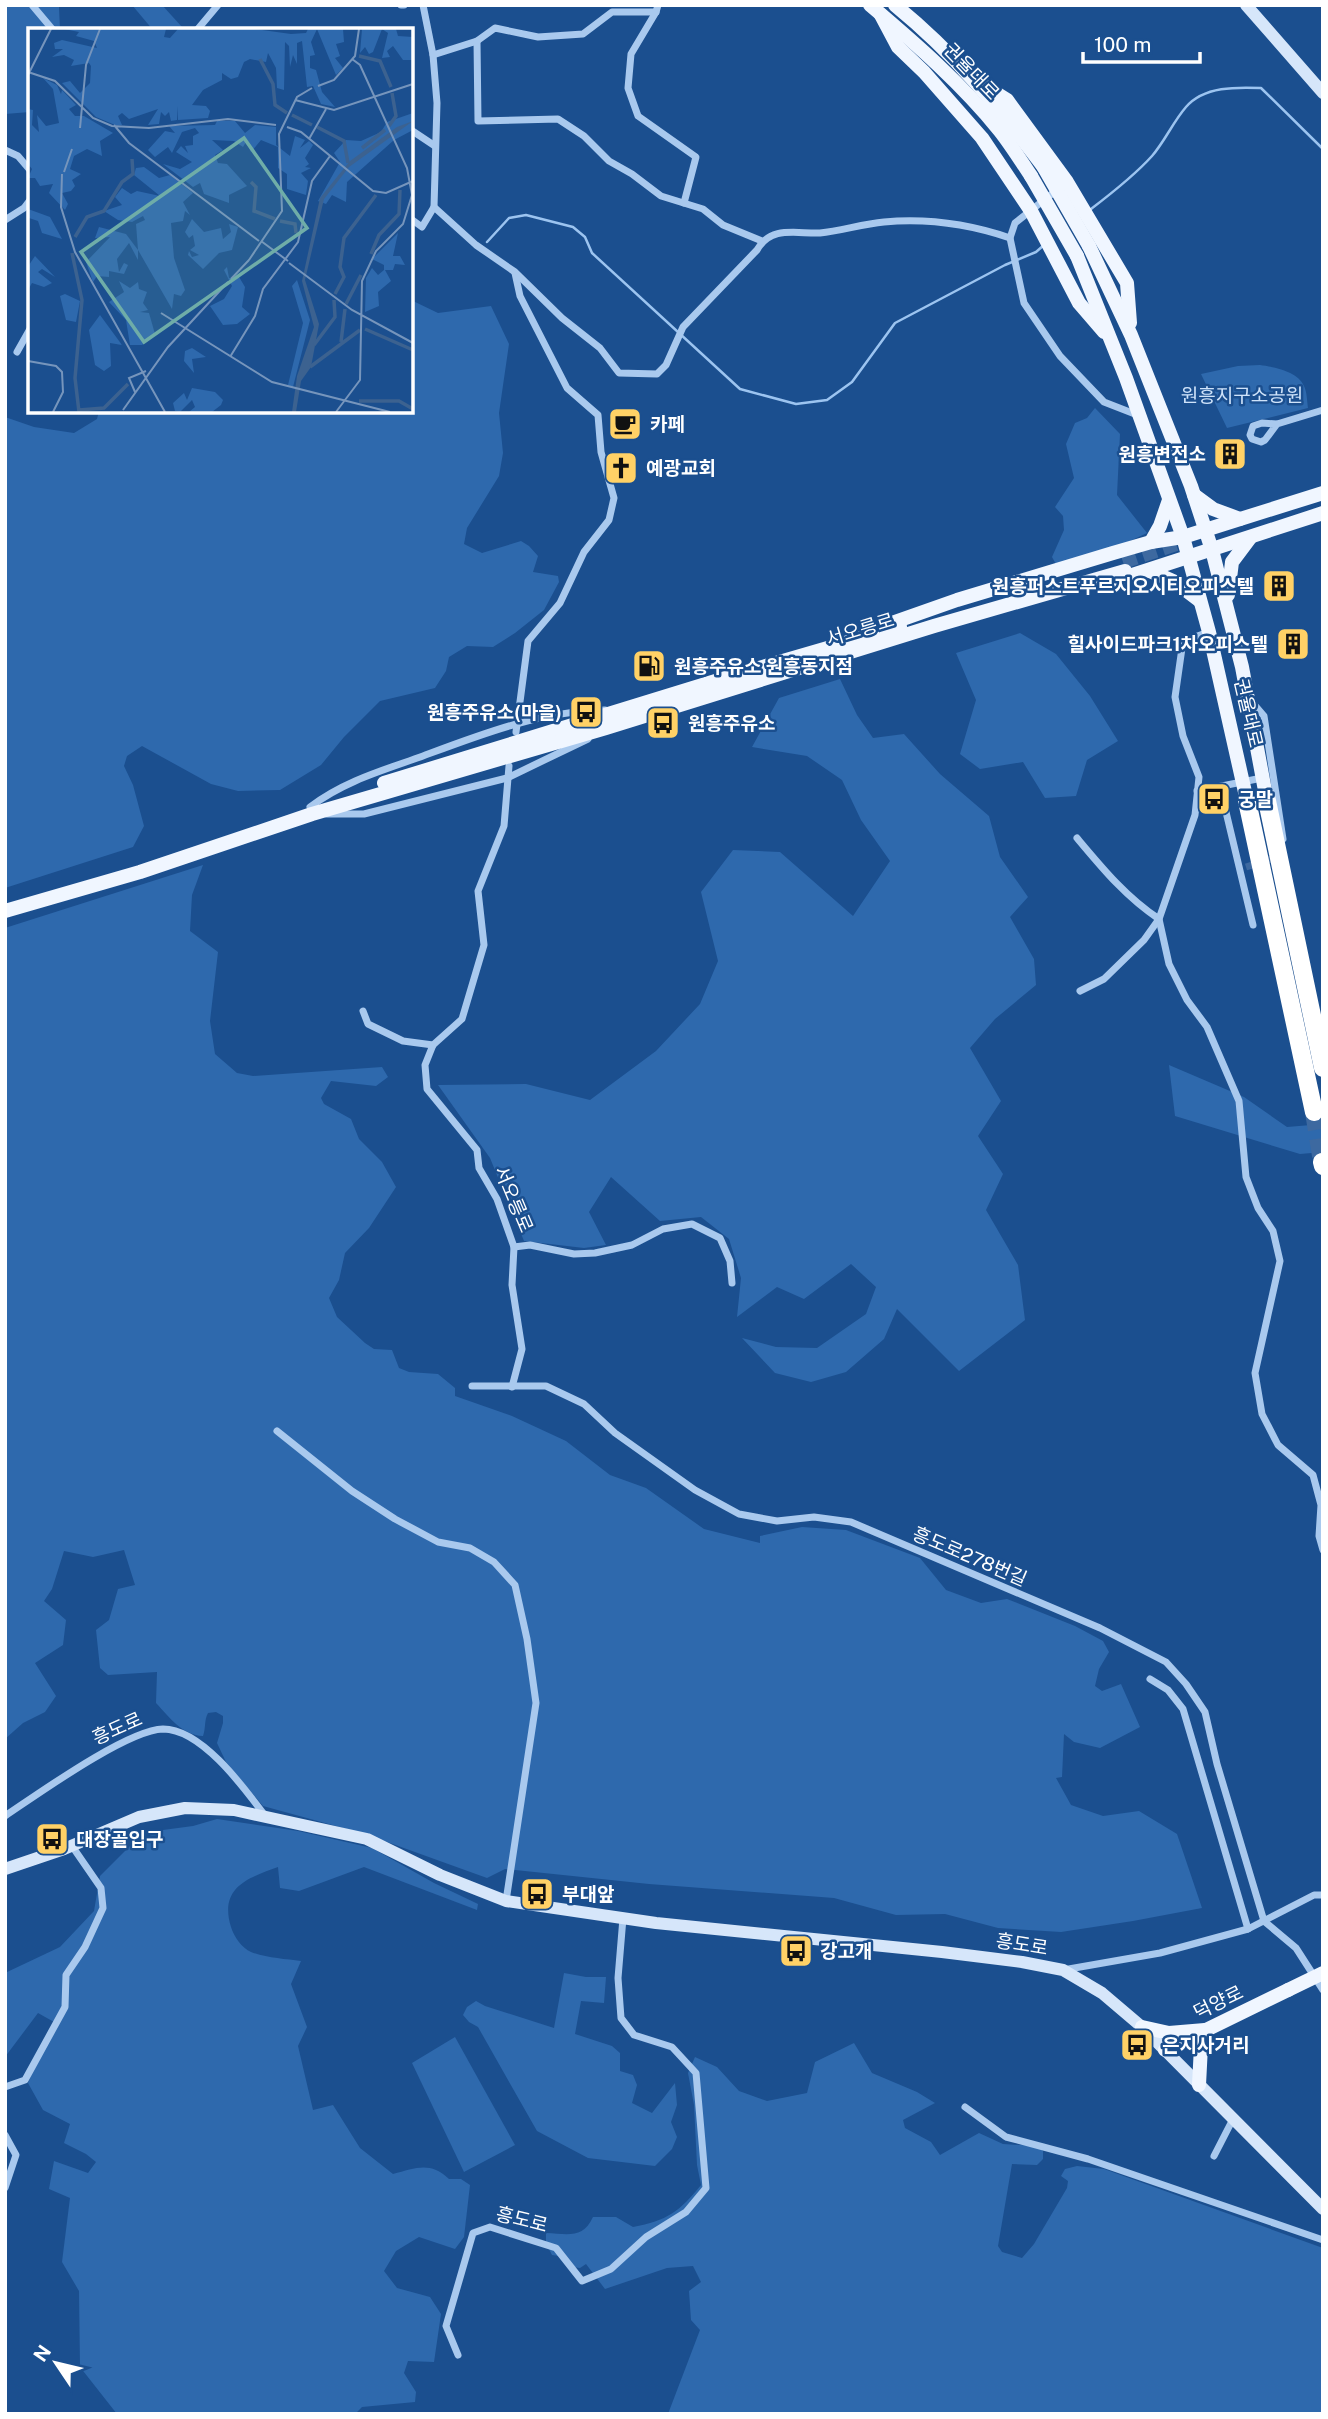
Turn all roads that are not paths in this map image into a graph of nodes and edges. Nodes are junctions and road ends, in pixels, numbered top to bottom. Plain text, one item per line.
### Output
1 (32, 5) edge
2 (218, 5) edge
3 (423, 5) edge
4 (895, 5) edge
5 (1246, 5) edge
6 (657, 9) edge
7 (876, 10) edge
8 (51, 28) edge
9 (199, 28) edge
10 (477, 41) junction
11 (433, 55) junction
12 (975, 80) junction
13 (1323, 93) edge
14 (413, 131) edge
15 (435, 146) junction
16 (5, 150) edge
17 (28, 168) edge
18 (1037, 171) junction
19 (1067, 182) junction
20 (28, 203) edge
21 (684, 203) junction
22 (435, 207) junction
23 (1031, 211) junction
24 (5, 220) edge
25 (413, 220) edge
26 (1010, 238) junction
27 (762, 241) junction
28 (515, 272) junction
29 (28, 333) edge
30 (1131, 335) junction
31 (1112, 342) junction
32 (18, 352) dead end
33 (1323, 410) edge
34 (1140, 416) junction
35 (1277, 424) dead end
36 (1323, 493) edge
37 (1194, 494) junction
38 (1169, 500) junction
39 (1323, 513) edge
40 (1241, 519) junction
41 (1205, 530) junction
42 (1183, 537) junction
43 (1251, 537) junction
44 (1151, 542) junction
45 (1212, 550) junction
46 (1188, 558) junction
47 (1150, 571) junction
48 (1200, 601) junction
49 (1227, 607) junction
50 (1209, 632) junction
51 (853, 640) junction
52 (869, 647) junction
53 (1248, 697) junction
54 (620, 710) junction
55 (518, 722) junction
56 (606, 727) junction
57 (516, 733) dead end
58 (509, 766) dead end
59 (507, 778) junction
60 (1262, 778) junction
61 (1242, 782) junction
62 (1220, 786) junction
63 (1197, 791) junction
64 (1266, 796) joint
65 (1247, 802) joint
66 (311, 810) junction
67 (1077, 838) dead end
68 (1282, 856) dead end
69 (5, 902) edge
70 (5, 911) edge
71 (1159, 919) junction
72 (1252, 925) dead end
73 (1080, 991) dead end
74 (363, 1011) dead end
75 (433, 1045) junction
76 (1323, 1068) edge
77 (1314, 1112) tunnel mouth
78 (514, 1247) junction
79 (732, 1283) dead end
80 (472, 1387) dead end
81 (512, 1387) junction
82 (276, 1431) dead end
83 (1323, 1550) edge
84 (1150, 1679) dead end
85 (5, 1816) edge
86 (267, 1818) junction
87 (72, 1846) junction
88 (5, 1869) edge
89 (1323, 1895) edge
90 (506, 1901) junction
91 (623, 1919) junction
92 (1264, 1921) junction
93 (1248, 1929) junction
94 (1063, 1970) junction
95 (1323, 1973) edge
96 (1323, 1990) edge
97 (1142, 2027) junction
98 (1205, 2030) junction
99 (1164, 2049) junction
100 (1199, 2085) junction
101 (5, 2087) edge
102 (965, 2108) dead end
103 (1233, 2119) junction
104 (5, 2135) edge
105 (1214, 2156) dead end
106 (5, 2188) edge
107 (1323, 2208) edge
108 (1323, 2240) edge
109 (458, 2355) dead end

1 - 8 street
2 - 9 street
3 - 11 street
4 - 12 main road, 권율대로
5 - 13 street
6 - 10 street
6 - 21 street
7 - 18 main road, 권율대로
7 - 23 main road
10 - 11 street
10 - 21 street
11 - 15 street
12 - 18 main road, 권율대로
12 - 19 main road
14 - 15 street
15 - 22 street
16 - 17 street
18 - 30 main road, 권율대로, bridge
18 - 31 main road, 권율대로, bridge
19 - 23 street
19 - 30 main road
20 - 24 street
21 - 27 street
22 - 25 street
22 - 28 street
23 - 26 street
23 - 31 main road
26 - 27 street
26 - 34 street
27 - 28 street
28 - 55 street
29 - 32 street
30 - 37 main road, 권율대로
31 - 34 main road, 권율대로
33 - 35 street
34 - 38 main road, 권율대로
36 - 40 main road
37 - 40 main road
37 - 41 main road, 권율대로
38 - 42 main road, 권율대로
38 - 44 main road
39 - 43 main road
40 - 41 main road
41 - 42 main road
41 - 45 main road, 권율대로
42 - 44 main road
42 - 46 main road, 권율대로
43 - 45 main road
43 - 49 main road
44 - 51 main road
45 - 46 main road
45 - 49 main road, 권율대로
46 - 47 main road
46 - 48 main road, 권율대로
47 - 48 main road
47 - 52 main road
48 - 50 main road, 권율대로
49 - 53 main road, 권율대로
50 - 61 main road, 권율대로
50 - 63 street
51 - 52 main road, 서오릉로
51 - 54 main road, 서오릉로
52 - 56 main road, 서오릉로
53 - 60 main road, 권율대로
53 - 68 street
54 - 55 street, 서오릉로
54 - 66 main road, 서오릉로
55 - 57 street
55 - 66 street, 서오릉로
56 - 59 street, 서오릉로
56 - 66 main road, 서오릉로
58 - 59 street
59 - 66 street, 서오릉로
59 - 75 street
60 - 61 street
60 - 64 main road, 권율대로
61 - 62 street
61 - 65 main road, 권율대로
62 - 63 street
62 - 72 street
63 - 71 street
64 - 76 highway, 권율대로
65 - 77 highway, 권율대로
66 - 69 main road, 서오릉로
66 - 70 main road, 서오릉로
67 - 71 street
71 - 73 street
71 - 83 street
74 - 75 street
75 - 78 street, 서오릉로
78 - 79 street
78 - 81 street, 서오릉로
80 - 81 street, 흥도로278번길
81 - 92 street, 흥도로278번길
82 - 90 street
84 - 93 street
85 - 86 street, 흥도로
86 - 87 street, 흥도로
86 - 90 street, 흥도로
87 - 88 street, 흥도로
87 - 101 street
89 - 92 street
90 - 91 street, 흥도로
91 - 94 street, 흥도로
91 - 109 street, 흥도로
92 - 93 street
92 - 96 street
93 - 94 street
94 - 97 street, 흥도로
95 - 98 main road, 덕양로, bridge
97 - 98 main road
97 - 99 street, 흥도로
98 - 99 main road, 덕양로
98 - 100 main road
99 - 100 street, 흥도로
100 - 103 street, 흥도로
102 - 108 street
103 - 105 street
103 - 107 street, 흥도로
104 - 106 street

